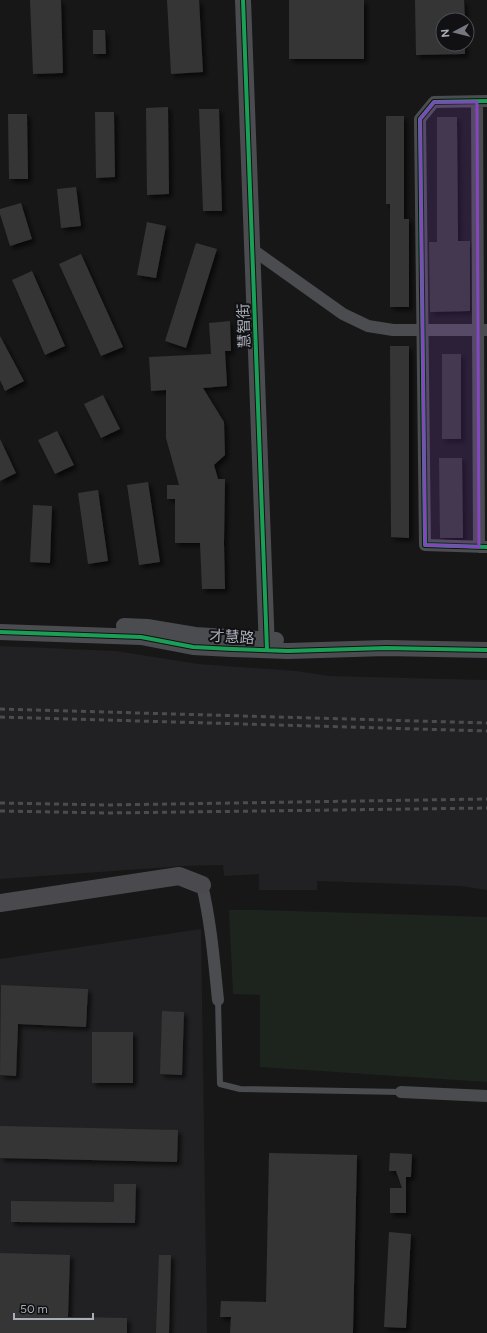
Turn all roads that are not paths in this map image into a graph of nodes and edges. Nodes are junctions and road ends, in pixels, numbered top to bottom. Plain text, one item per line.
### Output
1 (237, 0) edge
2 (243, 0) edge
3 (482, 101) edge
4 (253, 250) junction
5 (423, 330) junction
6 (482, 330) edge
7 (483, 547) edge
8 (0, 622) edge
9 (0, 632) edge
10 (487, 640) edge
11 (263, 644) junction
12 (487, 650) edge
13 (202, 885) junction
14 (0, 903) edge
15 (0, 914) edge
16 (218, 1000) joint
17 (401, 1092) joint
18 (487, 1096) edge

1 - 11 street, 慧智街
2 - 4 street, 慧智街
3 - 5 street
3 - 6 street
4 - 5 street
4 - 11 street, 慧智街
5 - 6 street
5 - 7 street
6 - 7 street
8 - 11 street, 才慧路
9 - 11 street, 才慧路
10 - 11 street, 才慧路
11 - 12 street, 才慧路
13 - 14 main road
13 - 15 main road
13 - 16 street
16 - 17 lane
17 - 18 street

